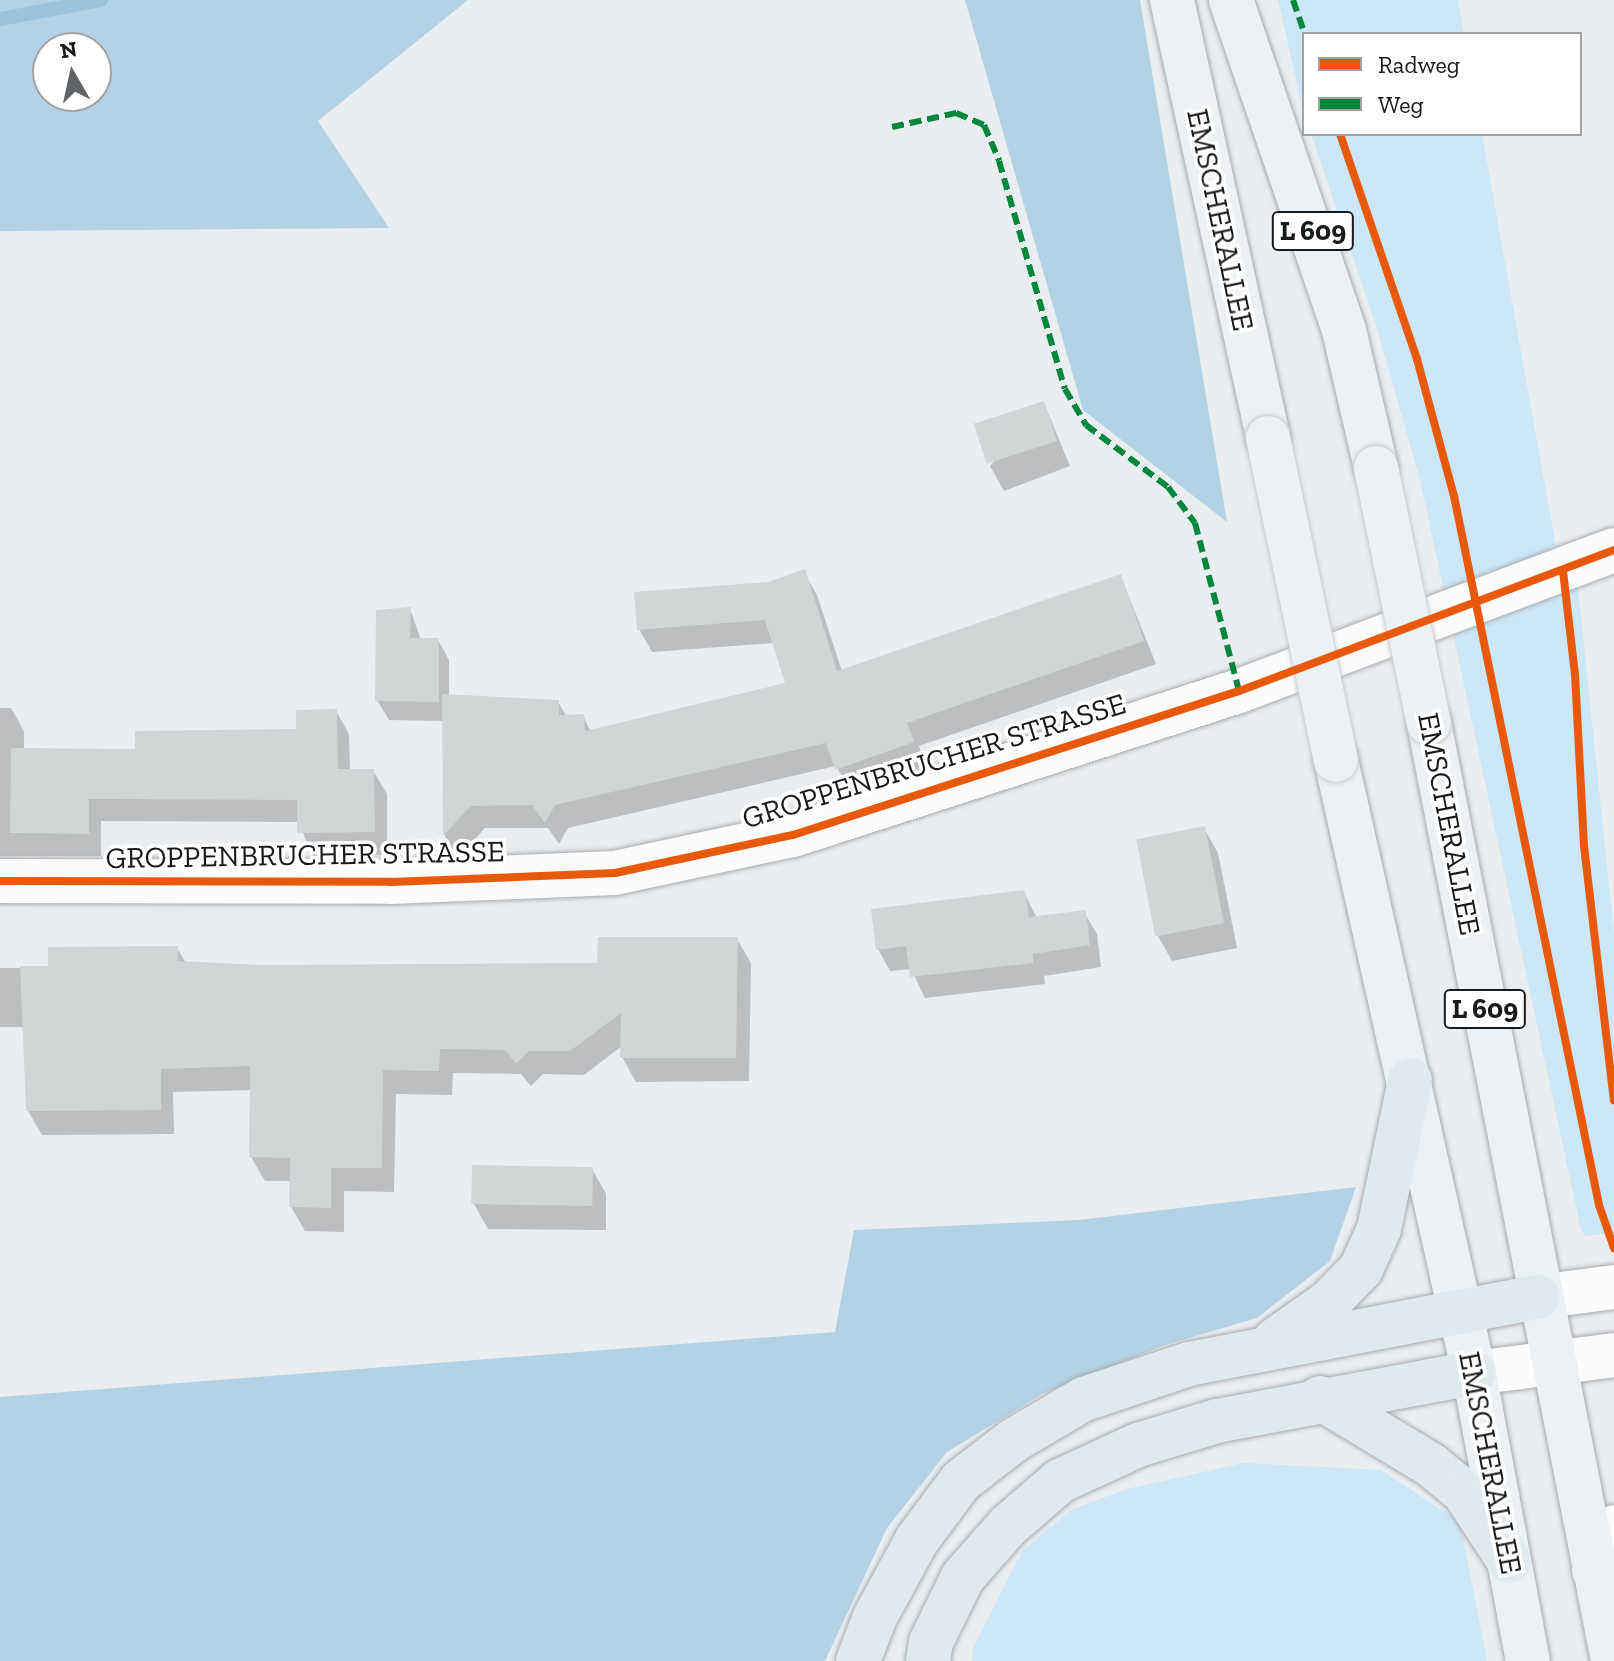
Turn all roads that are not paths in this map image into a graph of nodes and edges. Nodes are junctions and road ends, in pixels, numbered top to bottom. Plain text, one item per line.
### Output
1 (1172, 0) edge
2 (1231, 0) edge
3 (1614, 550) edge
4 (0, 881) edge
5 (1410, 1080) junction
6 (1614, 1287) edge
7 (1538, 1297) junction
8 (1461, 1309) junction
9 (1260, 1350) junction
10 (1614, 1355) edge
11 (1551, 1360) junction
12 (1474, 1373) junction
13 (1320, 1398) junction
14 (1614, 1527) edge
15 (1509, 1561) junction
16 (1594, 1570) junction
17 (858, 1661) edge
18 (928, 1661) edge
19 (1528, 1661) edge
20 (1613, 1661) edge

1 - 5 main road, EMSCHERALLEE / L 609, bridge
2 - 7 main road, EMSCHERALLEE / L 609, bridge
3 - 4 street, GROPPENBRUCHER STRASSE
5 - 8 main road, EMSCHERALLEE / L 609
5 - 9 highway
6 - 7 street
7 - 8 highway
7 - 11 main road, EMSCHERALLEE / L 609
8 - 9 highway
8 - 12 main road, EMSCHERALLEE / L 609
9 - 17 highway
10 - 11 street
11 - 12 street
11 - 16 main road, EMSCHERALLEE / L 609
12 - 13 highway
12 - 15 main road, EMSCHERALLEE / L 609
13 - 15 highway
13 - 18 highway
14 - 16 street
15 - 19 main road, EMSCHERALLEE / L 609
16 - 20 main road, EMSCHERALLEE / L 609

